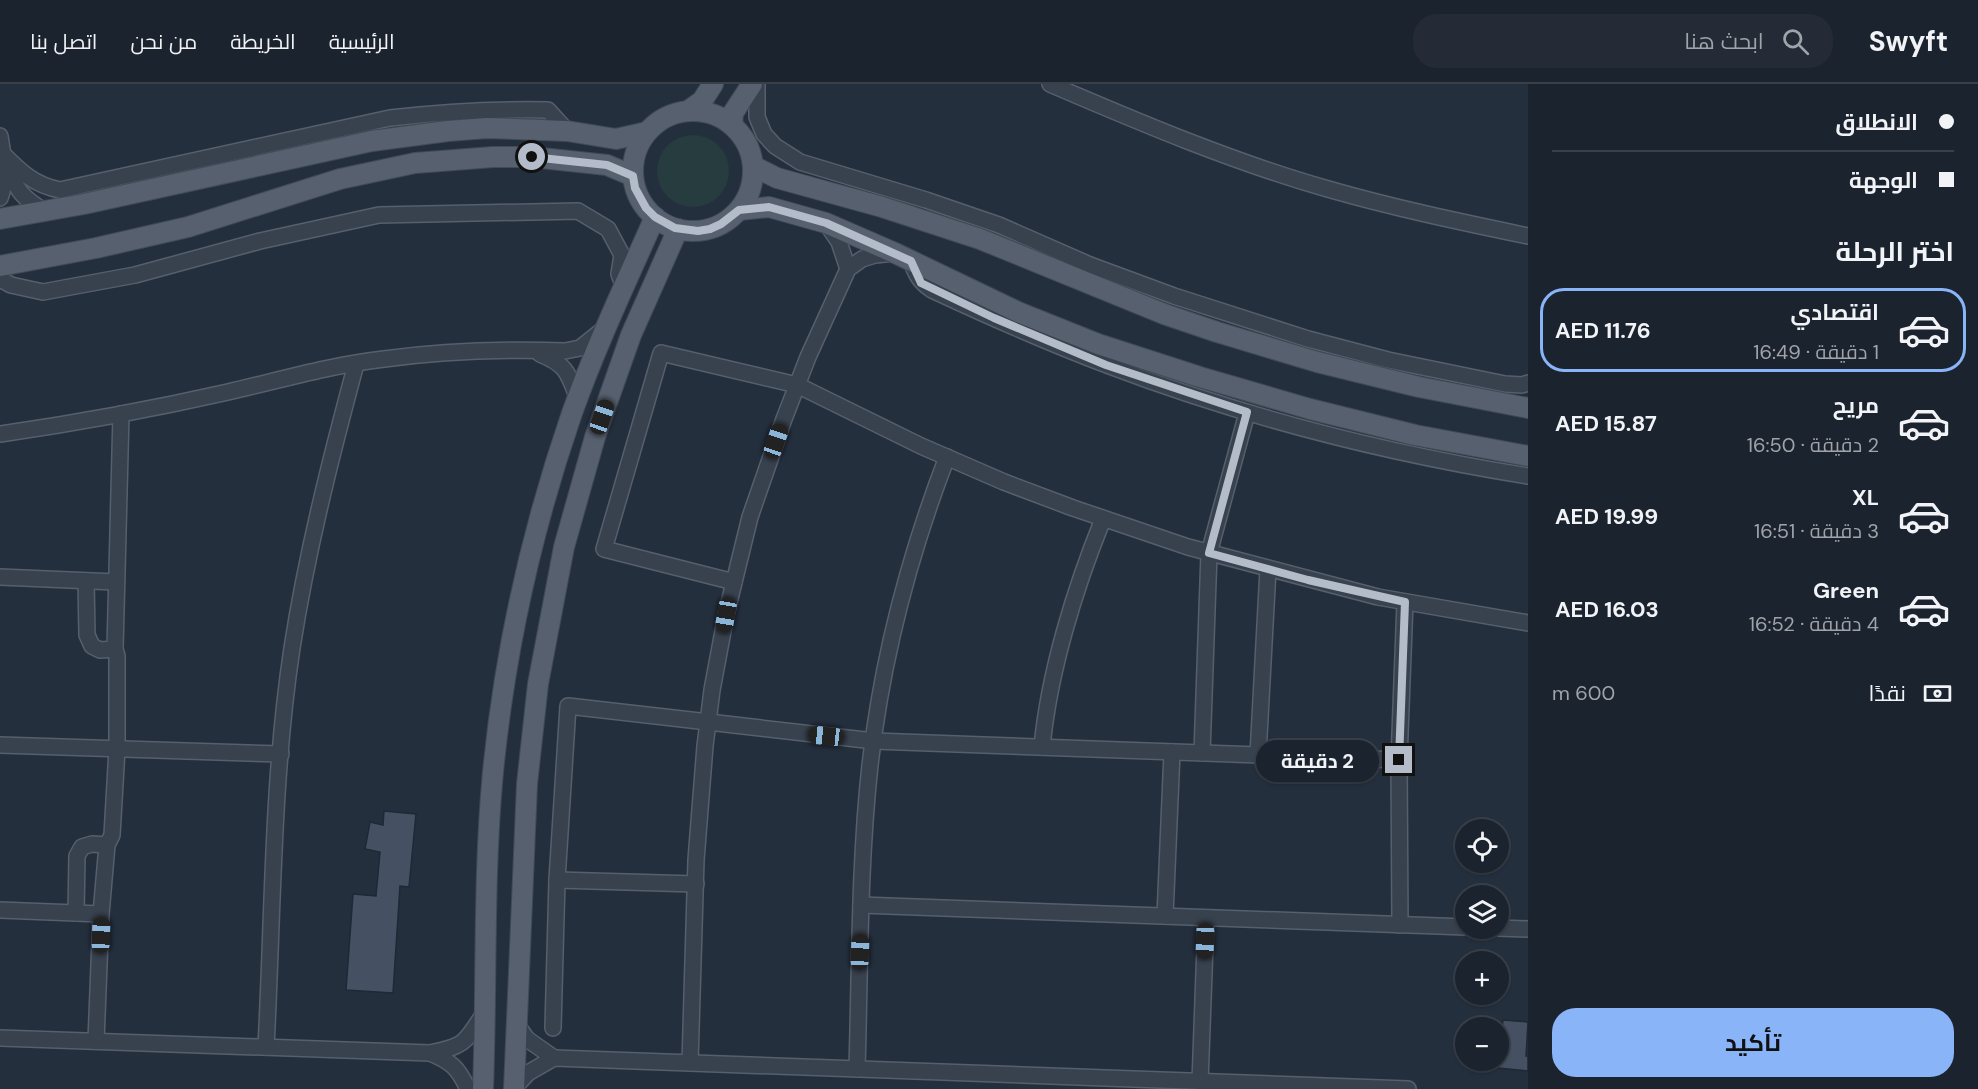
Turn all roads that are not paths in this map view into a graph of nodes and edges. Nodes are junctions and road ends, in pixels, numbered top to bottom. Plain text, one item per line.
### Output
1 (713, 84) edge
2 (752, 84) edge
3 (757, 84) edge
4 (1050, 84) edge
5 (688, 111) junction
6 (732, 125) junction
7 (567, 131) junction
8 (647, 132) junction
9 (0, 136) edge
10 (2, 158) edge
11 (753, 166) junction
12 (633, 176) junction
13 (0, 198) edge
14 (739, 210) junction
15 (44, 212) junction
16 (655, 217) junction
17 (0, 219) edge
18 (826, 223) junction
19 (678, 229) junction
20 (1528, 236) edge
21 (903, 257) junction
22 (0, 266) edge
23 (848, 269) junction
24 (0, 279) edge
25 (624, 286) junction
26 (607, 326) junction
27 (532, 350) junction
28 (356, 364) junction
29 (1528, 383) edge
30 (797, 385) junction
31 (578, 399) junction
32 (1528, 408) edge
33 (1247, 412) junction
34 (121, 414) junction
35 (0, 434) edge
36 (1528, 456) edge
37 (947, 457) junction
38 (1528, 476) edge
39 (1103, 519) junction
40 (1209, 553) junction
41 (1269, 569) junction
42 (0, 577) edge
43 (86, 580) junction
44 (116, 582) junction
45 (734, 582) junction
46 (1405, 602) junction
47 (1528, 623) edge
48 (115, 649) junction
49 (708, 722) junction
50 (873, 741) junction
51 (0, 745) edge
52 (1042, 747) junction
53 (117, 748) junction
54 (1172, 752) junction
55 (1202, 753) junction
56 (281, 754) junction
57 (1258, 755) junction
58 (1399, 760) junction
59 (107, 845) junction
60 (557, 880) junction
61 (696, 884) junction
62 (861, 905) junction
63 (0, 910) edge
64 (76, 913) junction
65 (101, 914) junction
66 (1165, 916) junction
67 (1206, 918) junction
68 (1400, 925) junction
69 (1455, 927) edge
70 (1509, 928) edge
71 (1528, 929) edge
72 (484, 1013) junction
73 (517, 1025) junction
74 (553, 1028) dead end
75 (0, 1038) edge
76 (96, 1041) junction
77 (266, 1047) junction
78 (429, 1053) junction
79 (554, 1058) junction
80 (690, 1063) junction
81 (856, 1069) junction
82 (1200, 1082) junction
83 (468, 1089) edge
84 (483, 1089) edge
85 (514, 1089) edge
86 (1408, 1089) edge

1 - 5 main road
2 - 6 main road
3 - 29 street
4 - 20 street
5 - 6 main road
5 - 8 main road
6 - 11 main road
7 - 8 main road
7 - 10 street
7 - 15 main road
8 - 12 main road
9 - 10 street
10 - 13 street
10 - 15 street
11 - 14 main road
11 - 32 main road
12 - 16 main road
12 - 22 main road
14 - 18 main road
14 - 19 main road
15 - 17 main road
16 - 19 main road
16 - 25 main road
18 - 21 main road
18 - 23 street
19 - 73 main road
21 - 23 street
21 - 33 street
21 - 36 main road
23 - 30 street
24 - 25 street
25 - 26 main road
26 - 27 street
26 - 31 main road
27 - 28 street
27 - 31 street
28 - 34 street
28 - 56 street
30 - 37 street
30 - 45 street
30 - 45 street
31 - 72 main road
33 - 38 street
33 - 40 street
34 - 35 street
34 - 44 street
37 - 39 street
37 - 50 street
39 - 40 street
39 - 52 street
40 - 41 street
40 - 55 street
41 - 46 street
41 - 57 street
42 - 43 street
43 - 44 street
43 - 48 street
44 - 48 street
45 - 49 street
46 - 47 street
46 - 58 street
48 - 53 street
49 - 50 street
49 - 60 street
49 - 61 street
50 - 52 street
50 - 62 street
51 - 53 street
52 - 54 street
53 - 56 street
53 - 59 street
54 - 55 street
54 - 66 street
55 - 57 street
56 - 77 street
57 - 58 street
58 - 68 street
59 - 64 street
59 - 65 street
60 - 61 street
60 - 74 street
61 - 80 street
62 - 66 street
62 - 81 street
63 - 64 street
64 - 65 street
65 - 76 street
66 - 67 street
67 - 68 street
67 - 82 street
68 - 69 street
70 - 71 street
72 - 78 street
72 - 84 main road
73 - 79 street
73 - 85 main road
75 - 76 street
76 - 77 street
77 - 78 street
78 - 83 street
79 - 80 street
79 - 85 street
80 - 81 street
81 - 82 street
82 - 86 street

